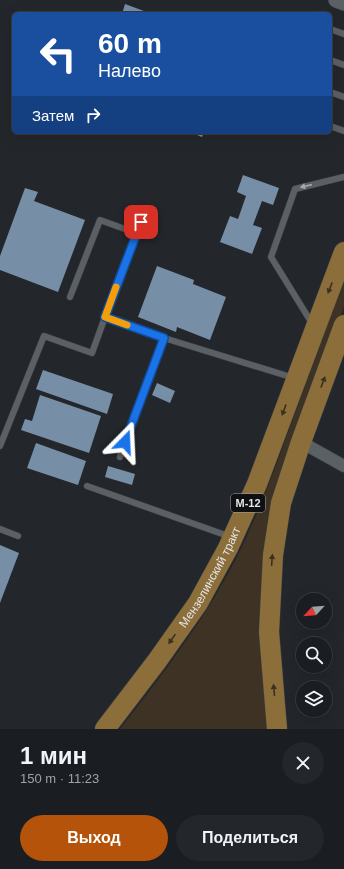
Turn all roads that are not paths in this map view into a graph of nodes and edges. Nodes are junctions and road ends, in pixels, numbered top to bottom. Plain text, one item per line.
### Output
1 (336, 0) edge
2 (344, 3) edge
3 (332, 30) edge
4 (344, 34) edge
5 (332, 61) edge
6 (344, 65) edge
7 (332, 93) edge
8 (344, 97) edge
9 (332, 127) edge
10 (344, 131) edge
11 (344, 177) edge
12 (141, 222) dead end
13 (136, 233) junction
14 (344, 252) edge
15 (70, 297) dead end
16 (105, 317) junction
17 (344, 325) edge
18 (315, 328) junction
19 (164, 338) junction
20 (296, 379) junction
21 (301, 442) junction
22 (0, 446) edge
23 (120, 457) dead end
24 (344, 466) edge
25 (87, 486) dead end
26 (0, 529) edge
27 (18, 536) dead end
28 (232, 537) junction
29 (105, 729) edge
30 (277, 729) edge

1 - 2 street
3 - 4 lane
5 - 6 lane
7 - 8 lane
9 - 10 lane
11 -> 18 lane
12 - 13 lane
13 - 15 lane
13 - 16 lane
14 -> 18 main road, Мензелинский тракт / М-12
16 - 19 lane
16 - 22 lane
21 -> 17 main road, М-12
18 - 20 main road, Мензелинский тракт / М-12
19 - 20 lane
19 - 23 lane
20 -> 28 main road, Мензелинский тракт / М-12
21 - 24 street
30 -> 21 main road, М-12
25 - 28 lane
26 - 27 lane
28 -> 29 main road, Мензелинский тракт / М-12

